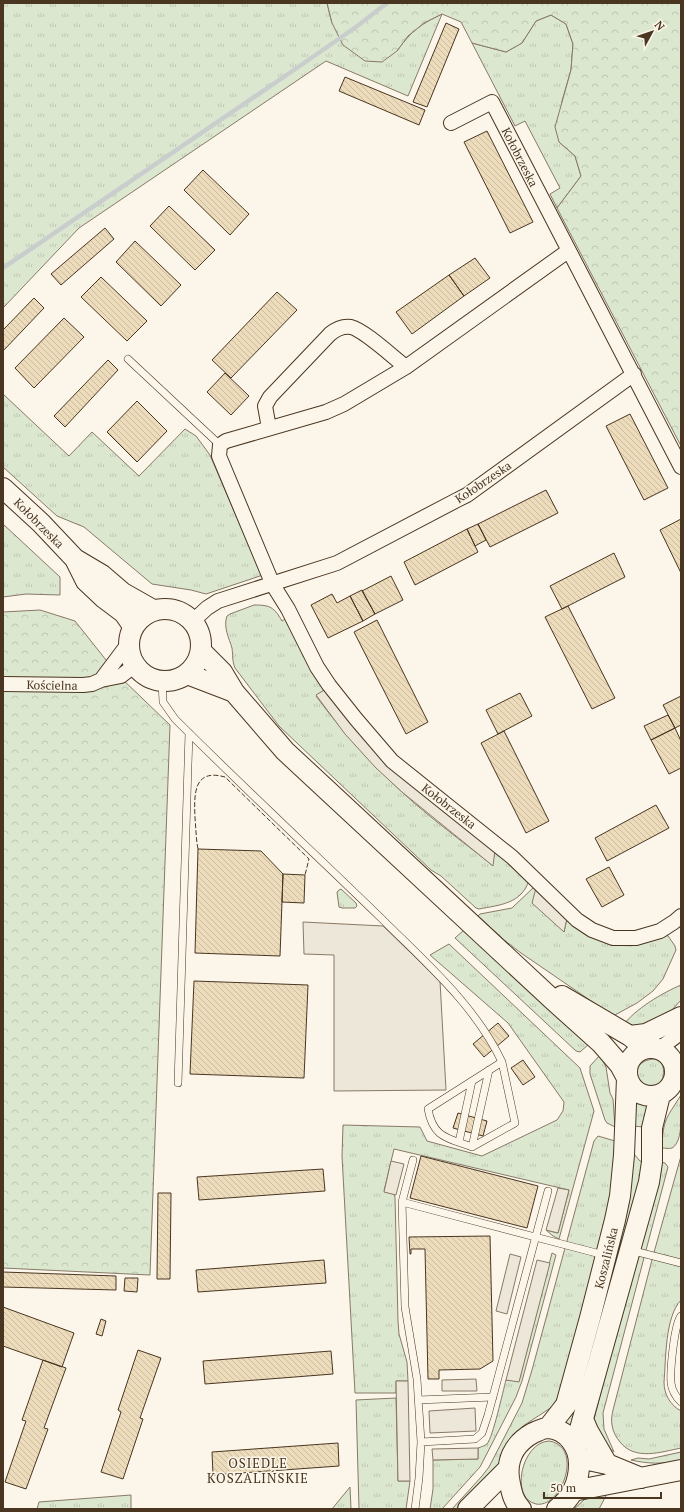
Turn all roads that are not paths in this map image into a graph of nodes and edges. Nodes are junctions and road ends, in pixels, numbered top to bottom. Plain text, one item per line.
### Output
1 (451, 123) dead end
2 (568, 252) junction
3 (128, 359) dead end
4 (406, 367) junction
5 (634, 374) junction
6 (269, 428) junction
7 (220, 445) junction
8 (681, 467) edge
9 (3, 488) edge
10 (75, 560) junction
11 (273, 585) junction
12 (153, 610) junction
13 (193, 621) junction
14 (131, 635) junction
15 (201, 651) junction
16 (135, 666) junction
17 (187, 674) junction
18 (101, 680) junction
19 (162, 681) junction
20 (3, 684) edge
21 (234, 692) junction
22 (189, 733) junction
23 (681, 916) edge
24 (521, 971) junction
25 (681, 1017) edge
26 (681, 1029) edge
27 (645, 1044) junction
28 (502, 1062) junction
29 (490, 1070) junction
30 (678, 1075) edge
31 (627, 1078) junction
32 (472, 1081) junction
33 (178, 1083) dead end
34 (660, 1095) junction
35 (459, 1142) junction
36 (472, 1147) junction
37 (413, 1160) dead end
38 (548, 1191) dead end
39 (402, 1202) junction
40 (536, 1237) junction
41 (630, 1250) junction
42 (606, 1256) junction
43 (681, 1263) edge
44 (681, 1316) edge
45 (493, 1397) junction
46 (418, 1400) junction
47 (681, 1402) edge
48 (583, 1419) junction
49 (548, 1428) junction
50 (421, 1442) junction
51 (577, 1453) junction
52 (607, 1464) junction
53 (508, 1470) junction
54 (681, 1470) edge
55 (641, 1478) junction
56 (573, 1491) junction
57 (514, 1508) edge
58 (415, 1509) edge
59 (468, 1509) edge
60 (557, 1509) edge

1 - 2 street, Kołobrzeska
2 - 4 street
2 - 5 street, Kołobrzeska
3 - 7 lane
4 - 6 street
4 - 6 street
5 - 8 street, Kołobrzeska
5 - 11 street, Kołobrzeska
6 - 7 street
7 - 11 street, Kołobrzeska
9 - 10 main road, Kołobrzeska
10 - 12 main road, Kołobrzeska
10 - 14 main road, Kołobrzeska
11 - 13 street, Kołobrzeska
11 - 23 street, Kołobrzeska
12 - 13 main road
12 - 14 main road
13 - 15 main road
14 - 16 main road
14 - 18 street
15 - 17 main road
15 - 21 main road
16 - 18 street, Kościelna
16 - 19 main road
17 - 19 main road
17 - 21 main road
18 - 20 street, Kościelna
19 - 22 lane
21 - 24 main road
22 - 28 lane
22 - 33 lane
24 - 27 main road
24 - 31 main road
25 - 27 main road
26 - 27 street
27 - 30 main road
27 - 31 main road
28 - 29 lane
28 - 36 lane
29 - 32 lane
29 - 36 lane
30 - 34 main road
31 - 34 main road
31 - 42 main road, Koszalińska
32 - 35 lane
32 - 35 lane
34 - 41 main road, Koszalińska
35 - 36 lane
37 - 39 lane
38 - 40 lane
39 - 40 lane
39 - 46 lane
40 - 42 lane
40 - 45 lane
41 - 43 lane
41 - 48 main road, Koszalińska
42 - 49 main road, Koszalińska
44 - 47 lane
45 - 46 lane
45 - 50 lane
46 - 50 lane
48 - 51 main road, Koszalińska
48 - 52 main road
49 - 51 main road
49 - 53 main road
50 - 58 lane
51 - 52 main road
51 - 56 main road, Koszalińska
52 - 55 main road
53 - 57 main road
53 - 59 main road
54 - 55 main road
55 - 56 main road
56 - 60 main road

